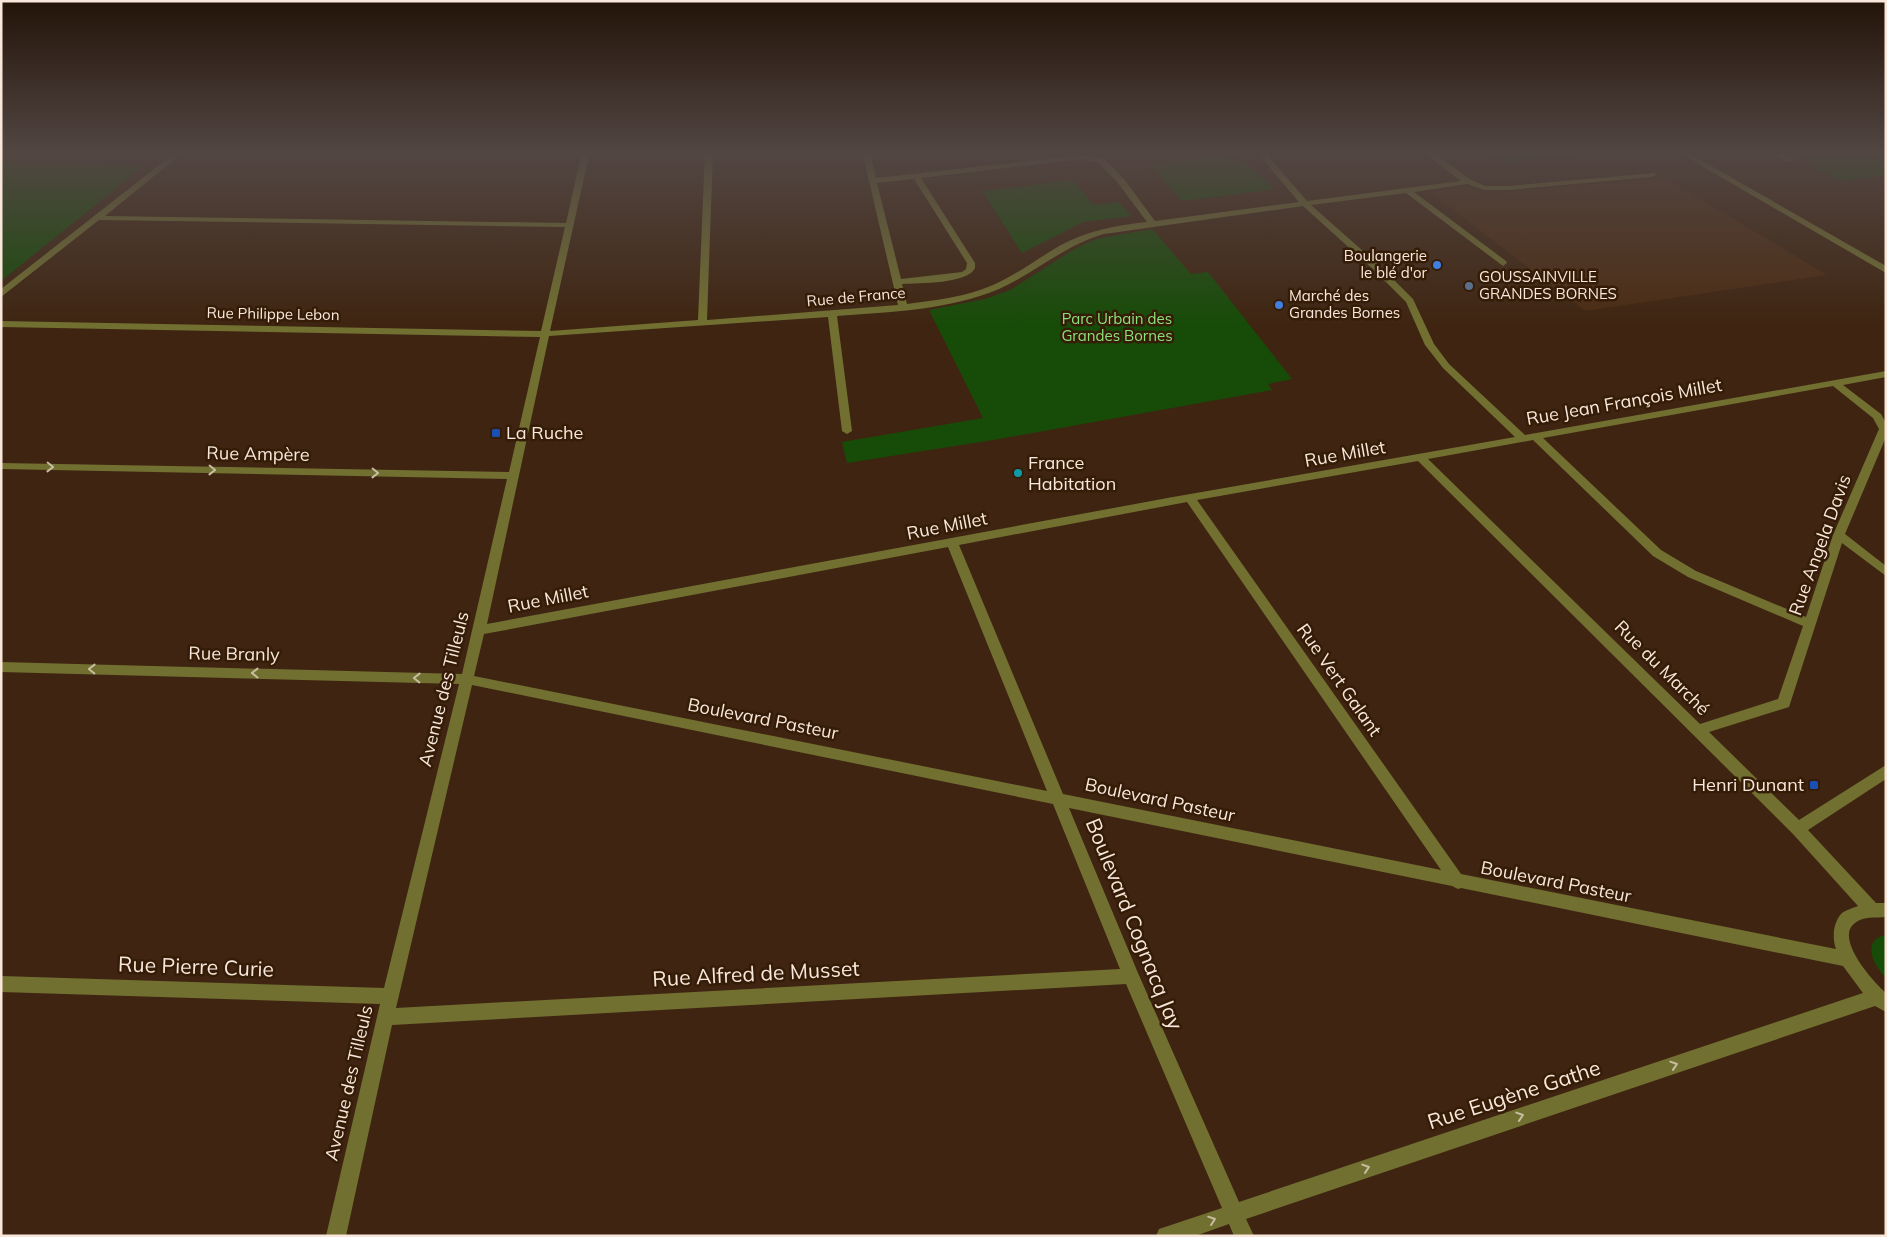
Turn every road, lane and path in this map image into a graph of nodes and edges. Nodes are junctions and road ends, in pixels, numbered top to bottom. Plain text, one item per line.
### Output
1 (108, 209) edge
2 (573, 209) edge
3 (707, 209) edge
4 (881, 209) edge
5 (937, 209) edge
6 (1142, 209) edge
7 (1269, 209) edge
8 (1310, 209) edge
9 (1432, 209) edge
10 (1780, 209) edge
11 (97, 218) junction
12 (1153, 224) junction
13 (569, 225) junction
14 (1503, 263) dead end
15 (1886, 270) edge
16 (898, 282) junction
17 (1, 294) edge
18 (903, 307) junction
19 (832, 314) junction
20 (702, 323) junction
21 (1, 324) edge
22 (545, 334) junction
23 (1886, 374) edge
24 (1835, 383) junction
25 (847, 431) dead end
26 (1534, 435) junction
27 (1522, 438) junction
28 (1421, 458) junction
29 (1, 466) edge
30 (513, 476) junction
31 (1190, 499) junction
32 (1840, 535) junction
33 (953, 544) junction
34 (1886, 572) edge
35 (1810, 624) junction
36 (479, 630) junction
37 (1, 667) edge
38 (466, 679) junction
39 (1698, 730) junction
40 (1886, 771) edge
41 (1059, 798) junction
42 (1798, 830) junction
43 (1458, 882) junction
44 (1878, 910) edge
45 (1846, 959) junction
46 (1131, 976) junction
47 (1, 984) edge
48 (390, 996) junction
49 (1881, 1000) edge
50 (384, 1017) junction
51 (1234, 1212) junction
52 (336, 1236) edge
53 (1166, 1236) edge
54 (1244, 1236) edge

1 - 11 street
2 - 13 street, Avenue des Tilleuls
3 - 20 street
4 - 16 street
5 - 16 street
6 - 12 street
7 - 12 street, Rue de France
8 - 27 street
9 - 14 street
10 - 15 street
11 - 13 street
11 - 17 street
12 - 18 street, Rue de France
13 - 22 street, Avenue des Tilleuls
16 - 18 street
18 - 19 street, Rue de France
19 - 20 street, Rue de France
19 - 25 street
20 - 22 street, Rue de France
21 - 22 street, Rue Philippe Lebon
22 - 30 street, Avenue des Tilleuls
23 - 24 street
24 - 26 street, Rue Jean François Millet
24 - 32 street, Rue Angela Davis
26 - 27 street, Rue Jean François Millet
26 - 35 street
27 - 28 street, Rue Jean François Millet
28 - 31 street, Rue Millet
28 - 39 street, Rue du Marché
29 -> 30 street, Rue Ampère
30 - 36 street, Avenue des Tilleuls
31 - 33 street, Rue Millet
31 - 43 street, Rue Vert Galant
32 - 34 street
32 - 35 street, Rue Angela Davis
33 - 36 street, Rue Millet
33 - 41 street, Boulevard Cognacq Jay
35 - 39 street, Rue Angela Davis
36 - 38 street, Avenue des Tilleuls
38 -> 37 street, Rue Branly
38 - 41 street, Boulevard Pasteur
38 - 48 street, Avenue des Tilleuls
39 - 42 street, Rue du Marché
40 - 42 street
41 - 43 street, Boulevard Pasteur
41 - 46 street, Boulevard Cognacq Jay
42 - 44 street, Rue du Marché
43 - 45 street, Boulevard Pasteur
44 - 45 street
45 - 49 street
46 - 50 street, Rue Alfred de Musset
46 - 51 street, Boulevard Cognacq Jay
47 - 48 street, Rue Pierre Curie
48 - 50 street, Avenue des Tilleuls
51 -> 49 street, Rue Eugène Gathe
50 - 52 street, Avenue des Tilleuls
53 -> 51 street, Rue Eugène Gathe
51 - 54 street, Boulevard Cognacq Jay

